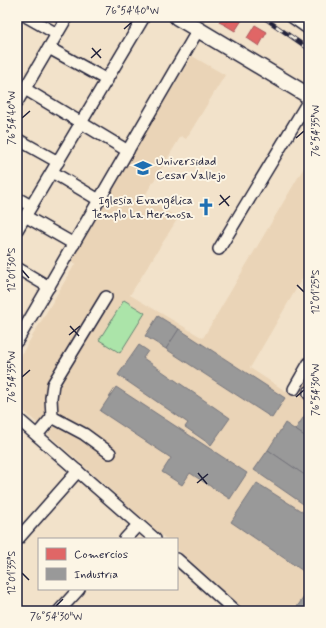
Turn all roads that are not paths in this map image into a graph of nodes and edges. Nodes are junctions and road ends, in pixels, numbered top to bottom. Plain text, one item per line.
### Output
1 (27, 17) edge
2 (67, 17) edge
3 (144, 17) edge
4 (177, 17) edge
5 (292, 17) edge
6 (196, 23) edge
7 (309, 29) edge
8 (56, 34) junction
9 (49, 48) junction
10 (107, 80) junction
11 (309, 86) edge
12 (25, 89) junction
13 (309, 96) edge
14 (309, 100) edge
15 (17, 102) edge
16 (81, 123) junction
17 (17, 139) edge
18 (128, 151) junction
19 (58, 162) junction
20 (52, 172) junction
21 (17, 198) edge
22 (99, 200) junction
23 (31, 206) junction
24 (25, 216) junction
25 (17, 230) edge
26 (74, 244) junction
27 (219, 249) dead end
28 (17, 268) edge
29 (49, 287) junction
30 (106, 297) dead end
31 (18, 337) edge
32 (309, 363) edge
33 (294, 390) dead end
34 (52, 417) junction
35 (19, 423) edge
36 (37, 436) junction
37 (110, 453) dead end
38 (78, 471) junction
39 (138, 525) junction
40 (126, 538) edge
41 (154, 538) edge
42 (17, 540) edge
43 (178, 560) edge
44 (79, 590) edge
45 (59, 611) edge
46 (235, 611) edge

1 - 8 street
2 - 8 street
3 - 10 street
4 - 6 main road
5 - 7 street
6 - 11 main road
6 - 13 main road
6 - 18 street
8 - 9 street
9 - 10 street
9 - 12 street
10 - 16 street
12 - 15 street
12 - 16 street
14 - 27 street
16 - 18 street
16 - 19 street
17 - 19 street
18 - 22 street
19 - 20 street
20 - 22 street
20 - 23 street
21 - 23 street
22 - 26 street
23 - 24 street
24 - 25 street
24 - 26 street
26 - 29 street
28 - 29 street
29 - 31 street
30 - 34 street
32 - 33 street
34 - 36 street
34 - 37 street
35 - 36 street
36 - 38 street
38 - 39 street
38 - 42 street
39 - 40 street
39 - 41 street
43 - 46 street
44 - 45 street

